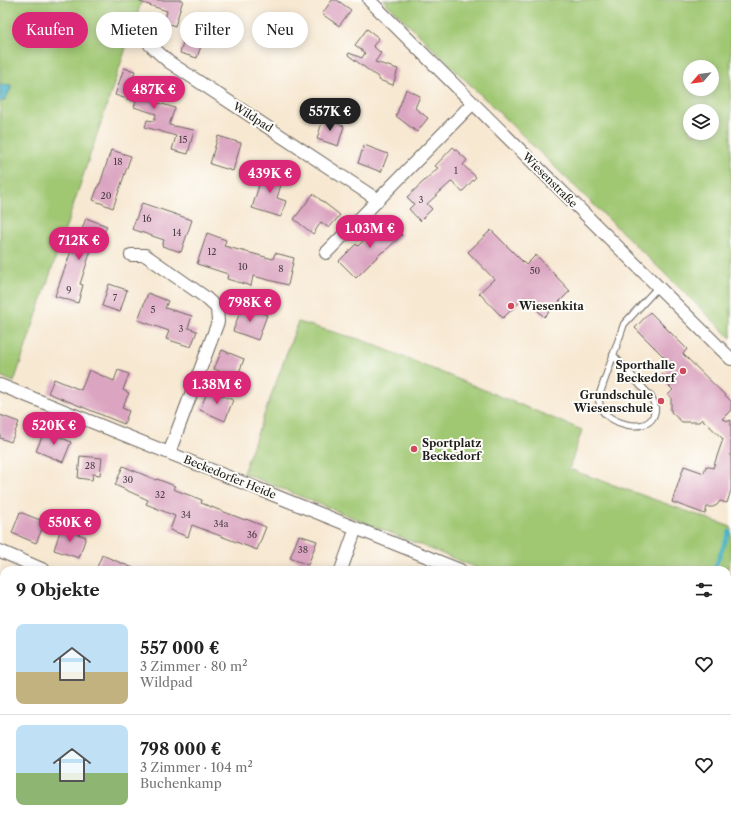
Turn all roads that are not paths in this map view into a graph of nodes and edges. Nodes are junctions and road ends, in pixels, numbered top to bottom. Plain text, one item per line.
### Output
1 (369, 0) edge
2 (154, 48) edge
3 (473, 103) junction
4 (378, 200) junction
5 (326, 253) dead end
6 (131, 255) dead end
7 (658, 286) junction
8 (613, 355) junction
9 (731, 359) edge
10 (0, 385) edge
11 (169, 453) junction
12 (356, 528) junction
13 (0, 551) edge
14 (35, 566) edge
15 (343, 566) edge
16 (450, 566) edge

1 - 3 street, Wiesenstraße
2 - 4 street, Wildpad
3 - 4 street
3 - 7 street, Wiesenstraße
4 - 5 street
6 - 11 street
7 - 8 lane
7 - 9 street, Wiesenstraße
8 - 8 lane
10 - 11 street, Beckedorfer Heide
11 - 12 street, Beckedorfer Heide
12 - 15 street
12 - 16 street, Beckedorfer Heide
13 - 14 street

